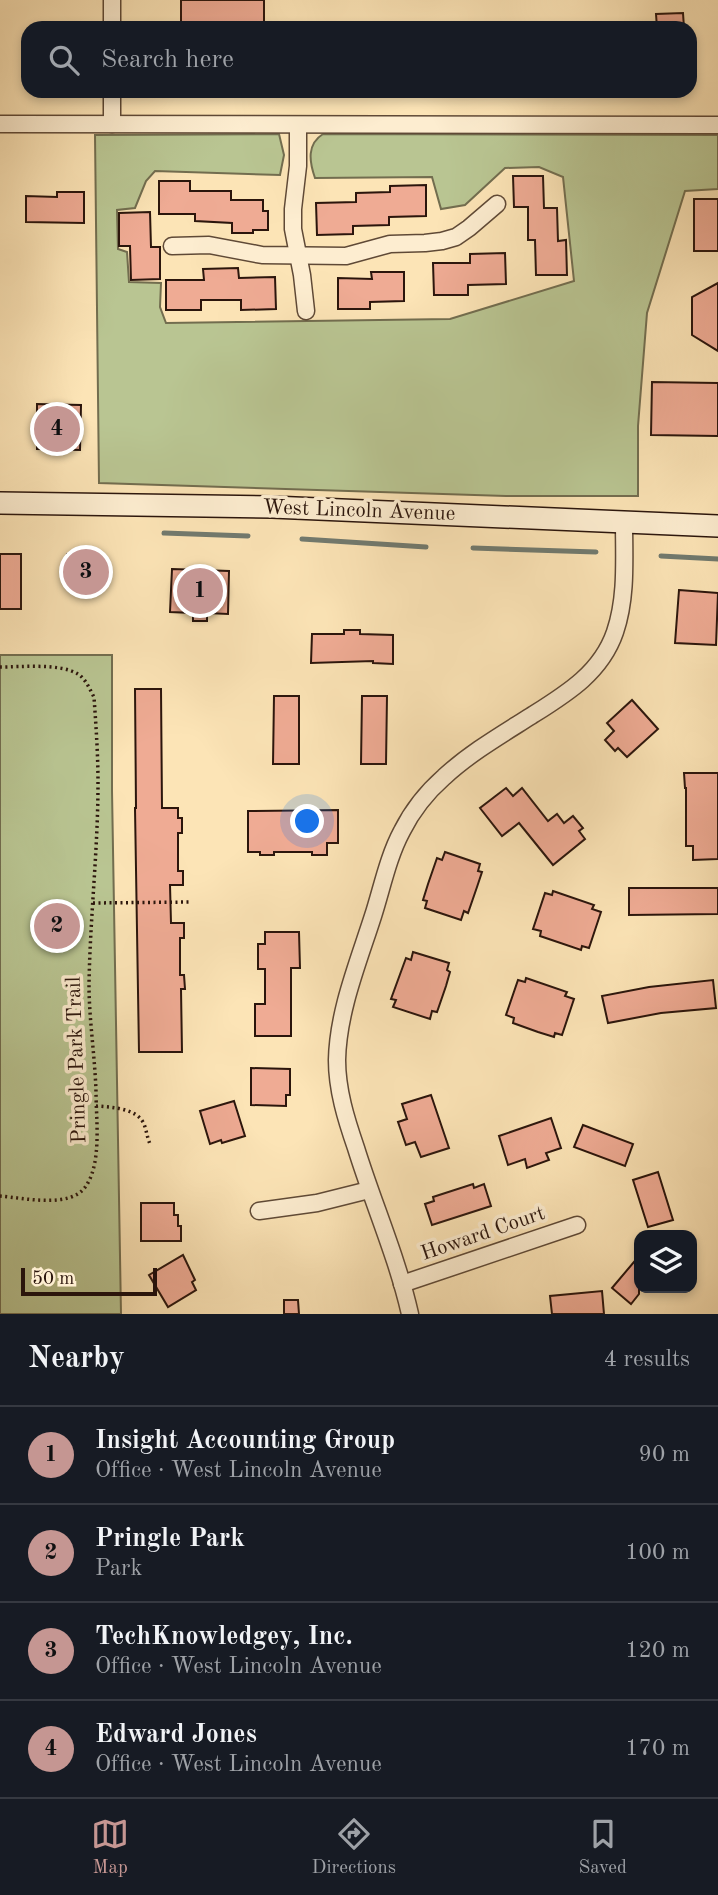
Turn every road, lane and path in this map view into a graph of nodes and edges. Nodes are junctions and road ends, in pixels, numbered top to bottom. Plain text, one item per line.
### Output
1 (112, 0) edge
2 (112, 21) edge
3 (112, 98) edge
4 (0, 124) edge
5 (112, 124) junction
6 (298, 125) junction
7 (718, 125) edge
8 (497, 204) dead end
9 (172, 246) dead end
10 (298, 256) junction
11 (306, 311) dead end
12 (0, 503) edge
13 (624, 521) junction
14 (718, 526) edge
15 (0, 667) edge
16 (191, 902) dead end
17 (93, 903) junction
18 (96, 1106) junction
19 (151, 1146) dead end
20 (369, 1190) junction
21 (0, 1196) edge
22 (259, 1211) dead end
23 (577, 1225) dead end
24 (402, 1284) junction
25 (410, 1314) edge

1 - 2 street
3 - 5 street
4 - 5 street
5 - 6 street
6 - 7 street
6 - 10 street
8 - 10 street
9 - 10 street
10 - 11 street
12 - 13 street, West Lincoln Avenue
13 - 14 street, West Lincoln Avenue
13 - 20 street
15 - 17 path, Pringle Park Trail
16 - 17 path
17 - 18 path, Pringle Park Trail
18 - 19 path
18 - 21 path, Pringle Park Trail
20 - 22 street
20 - 24 street
23 - 24 street, Howard Court
24 - 25 street

